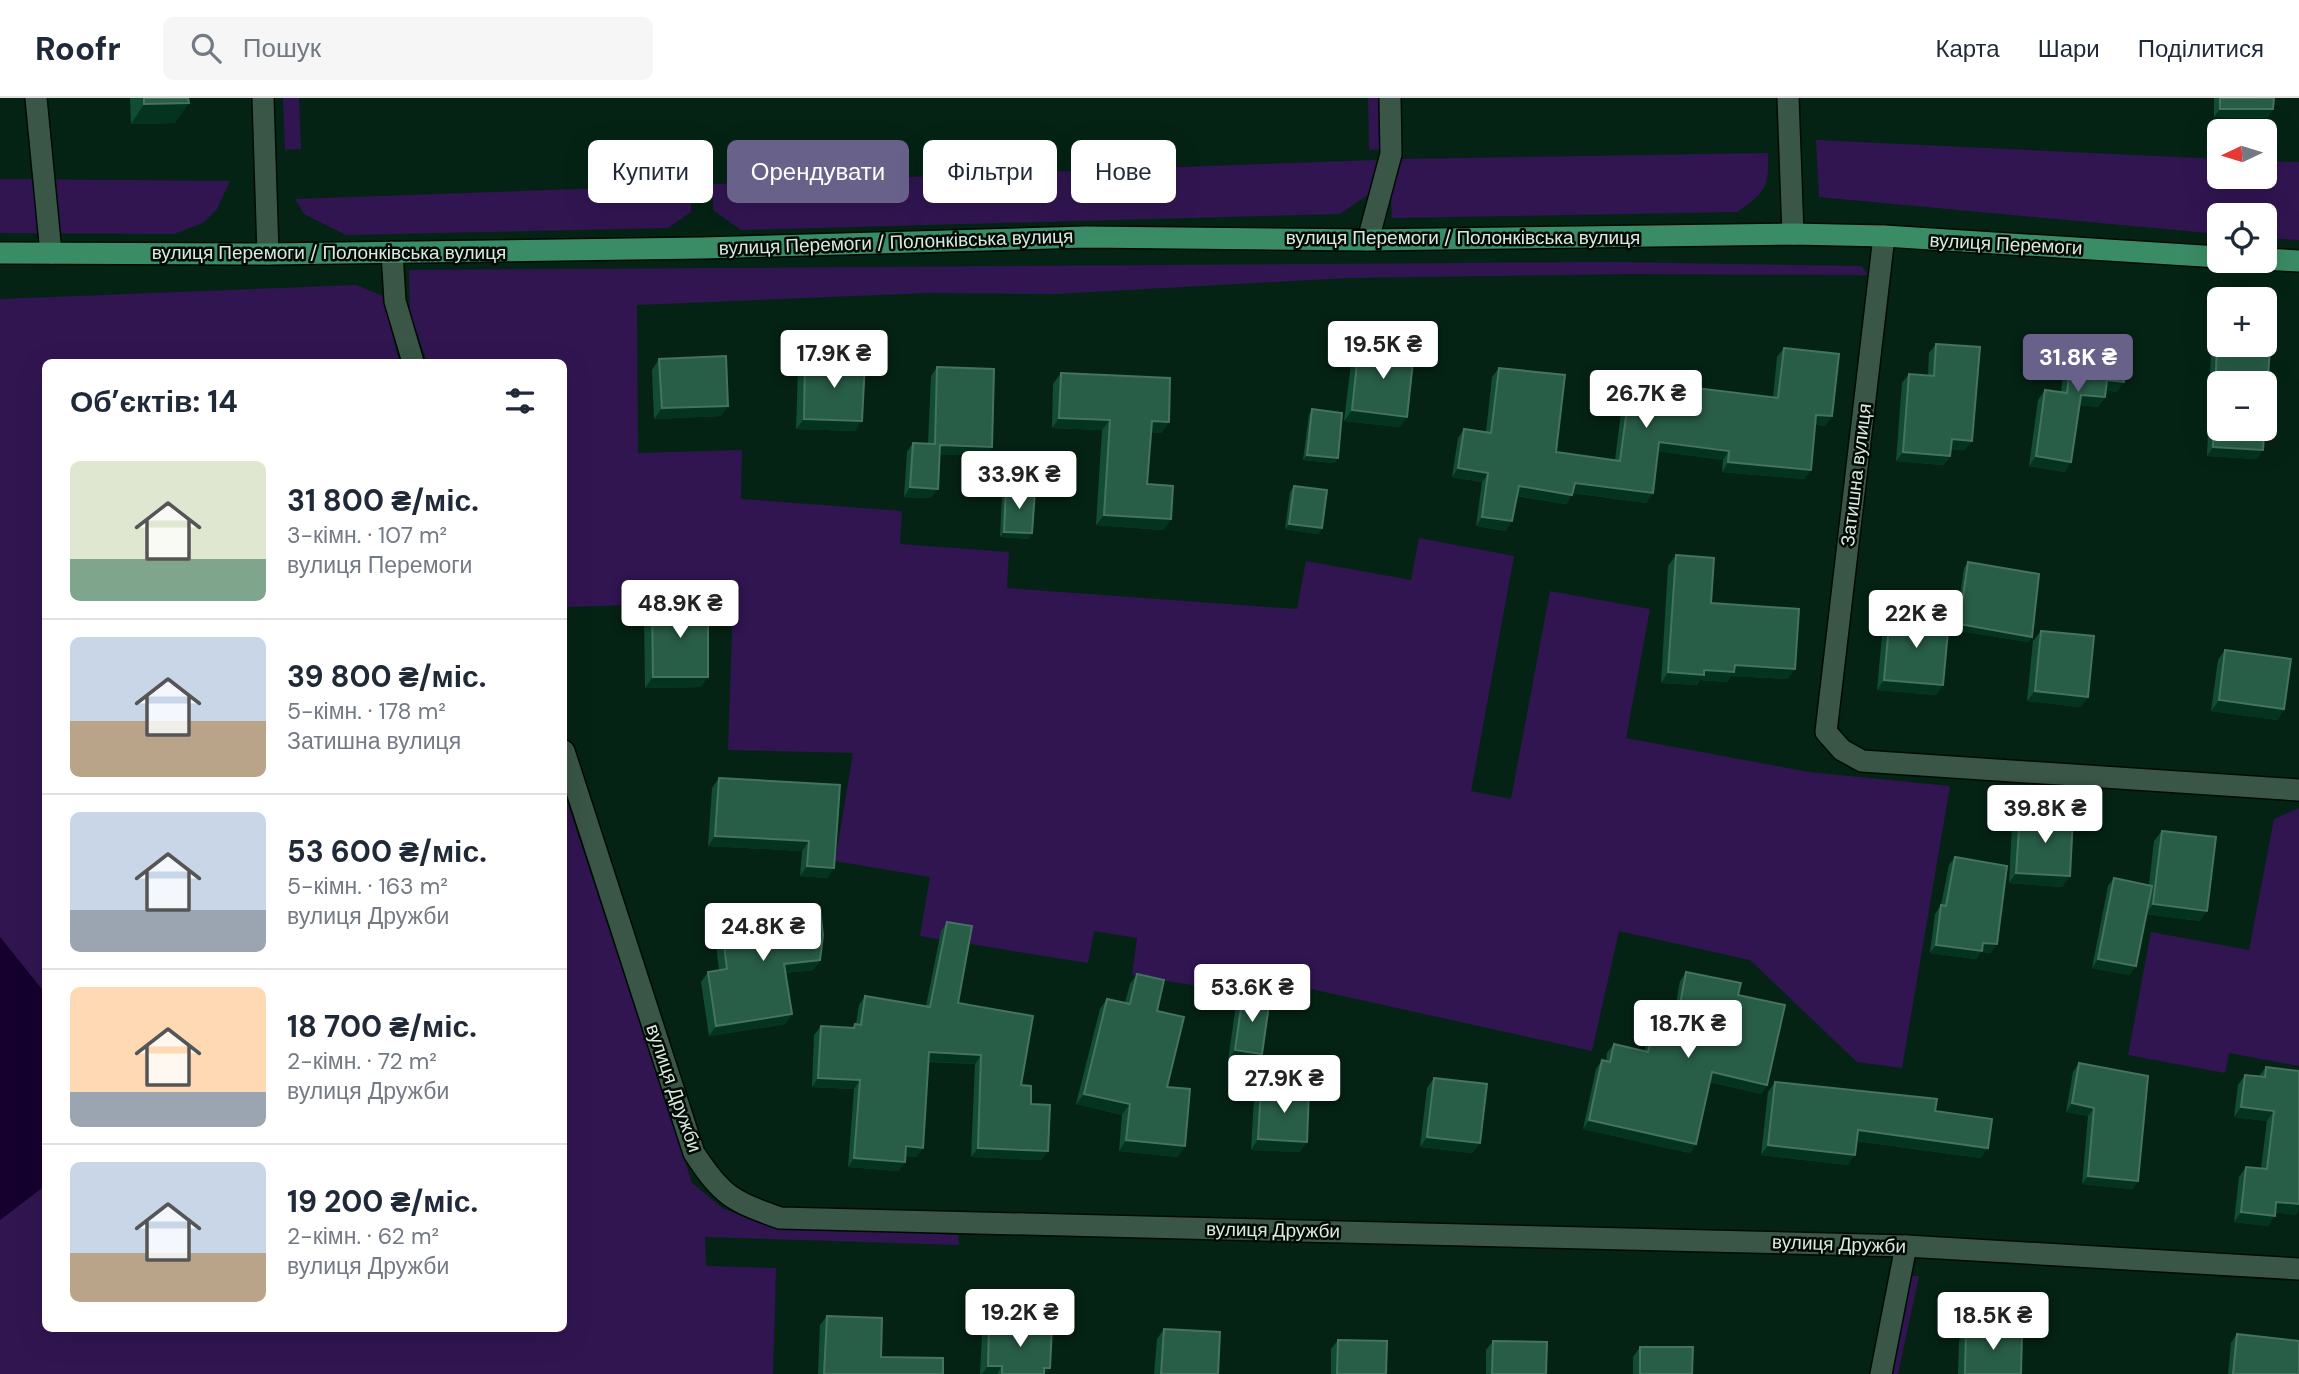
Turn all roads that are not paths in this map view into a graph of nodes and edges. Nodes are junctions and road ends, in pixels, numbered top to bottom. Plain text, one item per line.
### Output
1 (36, 98) edge
2 (263, 98) edge
3 (1390, 98) edge
4 (1788, 98) edge
5 (1793, 234) junction
6 (1884, 236) junction
7 (1368, 240) junction
8 (392, 252) junction
9 (0, 253) edge
10 (51, 253) junction
11 (268, 254) junction
12 (2207, 256) edge
13 (2277, 260) edge
14 (2299, 261) edge
15 (412, 359) edge
16 (567, 760) edge
17 (2299, 790) edge
18 (1906, 1246) junction
19 (2299, 1269) edge
20 (1881, 1374) edge

1 - 10 street
2 - 11 street
3 - 7 street
4 - 5 street
5 - 6 main road, вулиця Перемоги
5 - 7 main road, вулиця Перемоги / Полонківська вулиця
6 - 12 main road, вулиця Перемоги
6 - 17 street, Затишна вулиця
7 - 8 main road, вулиця Перемоги / Полонківська вулиця
8 - 11 main road, вулиця Перемоги / Полонківська вулиця
8 - 15 street
9 - 10 main road, вулиця Перемоги / Полонківська вулиця
10 - 11 main road, вулиця Перемоги / Полонківська вулиця
13 - 14 main road
16 - 18 street, вулиця Дружби
18 - 19 street, вулиця Дружби
18 - 20 street

